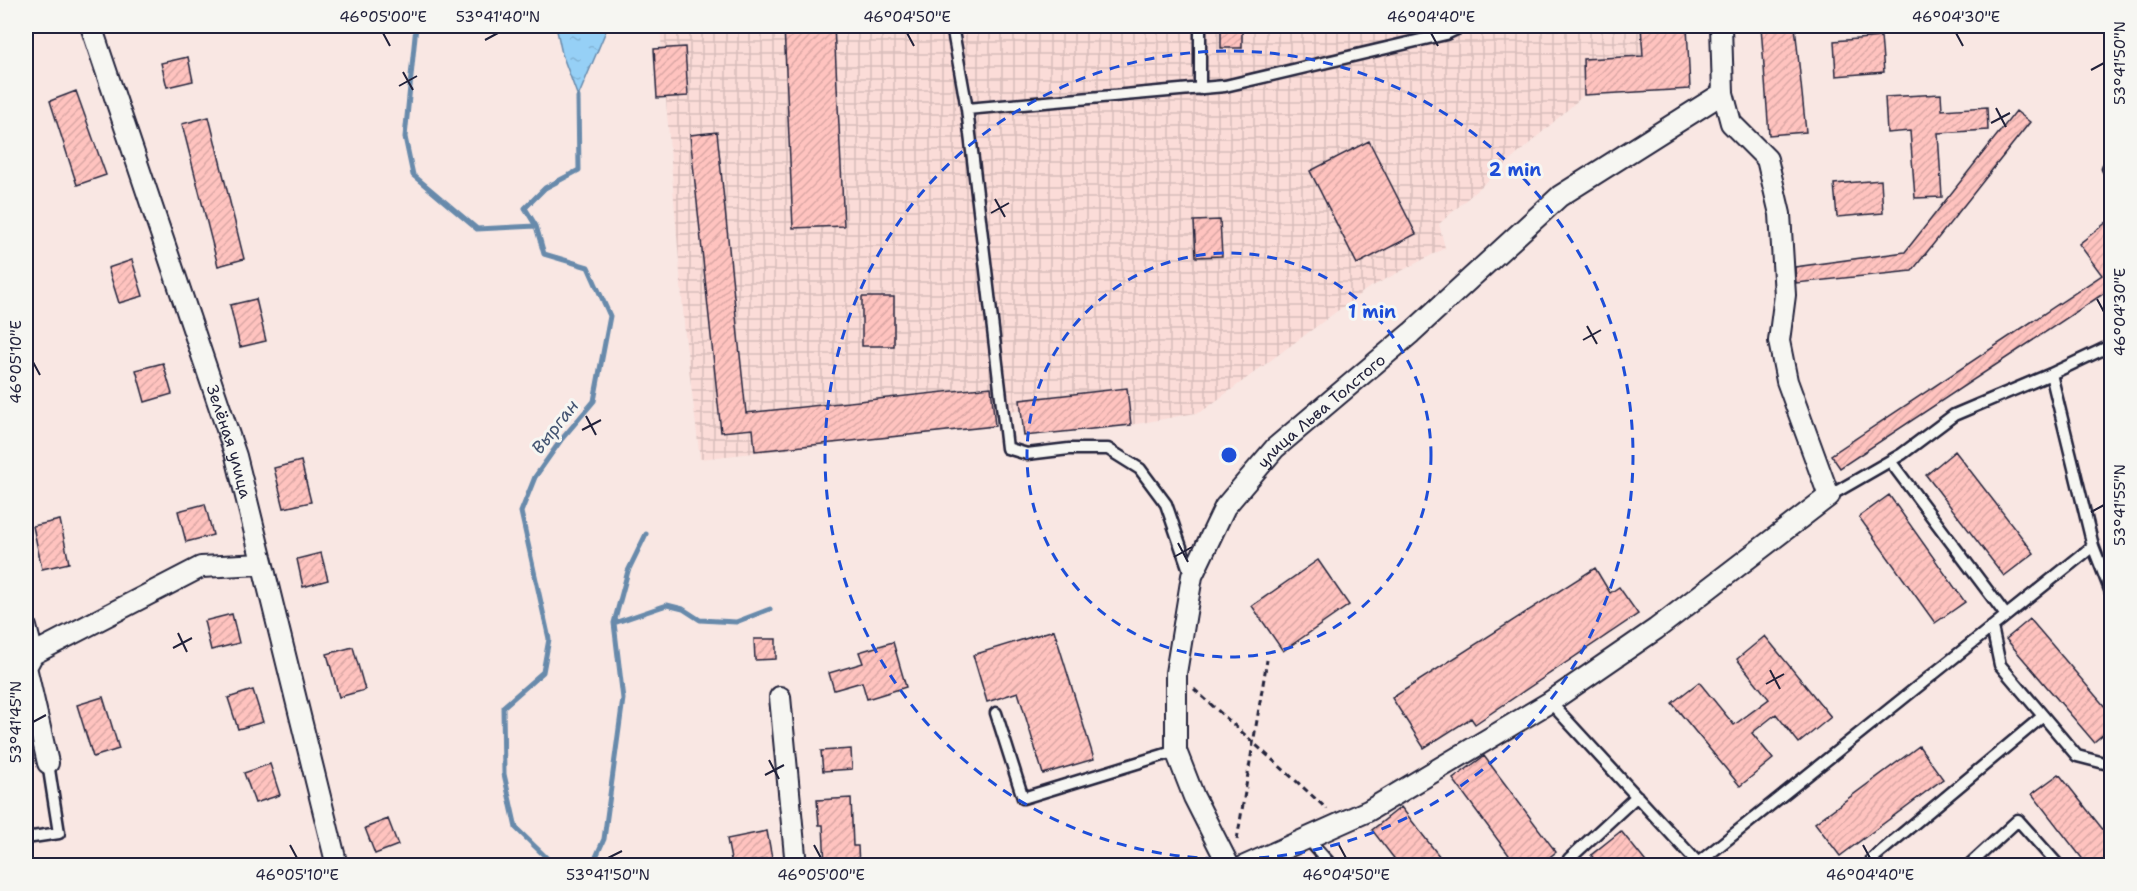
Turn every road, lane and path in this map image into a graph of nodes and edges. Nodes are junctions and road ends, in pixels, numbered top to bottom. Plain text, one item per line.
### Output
1 (91, 26) edge
2 (952, 26) edge
3 (1200, 26) edge
4 (1463, 26) edge
5 (1720, 26) edge
6 (1200, 89) junction
7 (1723, 93) junction
8 (967, 109) junction
9 (2112, 345) edge
10 (2051, 374) junction
11 (1890, 461) junction
12 (1829, 496) junction
13 (2093, 546) junction
14 (262, 564) junction
15 (1192, 576) junction
16 (2112, 596) edge
17 (2005, 614) junction
18 (26, 627) edge
19 (1992, 627) junction
20 (33, 654) junction
21 (1267, 660) dead end
22 (1176, 673) junction
23 (780, 697) dead end
24 (1550, 702) junction
25 (996, 713) dead end
26 (2043, 716) junction
27 (1253, 743) junction
28 (1176, 751) junction
29 (48, 763) joint
30 (2112, 765) edge
31 (1636, 796) junction
32 (1341, 822) junction
33 (26, 838) edge
34 (1307, 838) junction
35 (1236, 843) dead end
36 (1700, 864) edge
37 (337, 866) edge
38 (796, 866) edge
39 (1229, 866) edge
40 (1245, 866) edge
41 (1332, 866) edge
42 (1573, 866) edge
43 (1878, 866) edge
44 (1968, 866) edge
45 (2060, 866) edge

1 - 14 street, Зелёная улица
2 - 8 lane
3 - 6 lane
4 - 6 lane
5 - 7 street
6 - 8 lane
7 - 12 street
7 - 15 street, улица Льва Толстого
8 - 15 lane
9 - 10 lane
10 - 11 lane
10 - 13 lane
11 - 12 lane
11 - 17 lane
12 - 24 street
13 - 16 lane
13 - 17 lane
14 - 20 street
14 - 37 street, Зелёная улица
15 - 22 street, улица Льва Толстого
17 - 19 lane
18 - 20 street
19 - 26 lane
19 - 36 lane
20 - 29 street
21 - 27 path
22 - 27 path
22 - 28 street, улица Льва Толстого
23 - 38 street
24 - 31 lane
24 - 32 street
25 - 28 lane
26 - 30 lane
26 - 43 lane
27 - 32 path
27 - 35 path
28 - 39 street, улица Льва Толстого
29 - 33 lane
31 - 36 lane
31 - 42 lane
32 - 34 street
34 - 40 street
34 - 41 lane
44 - 45 lane

